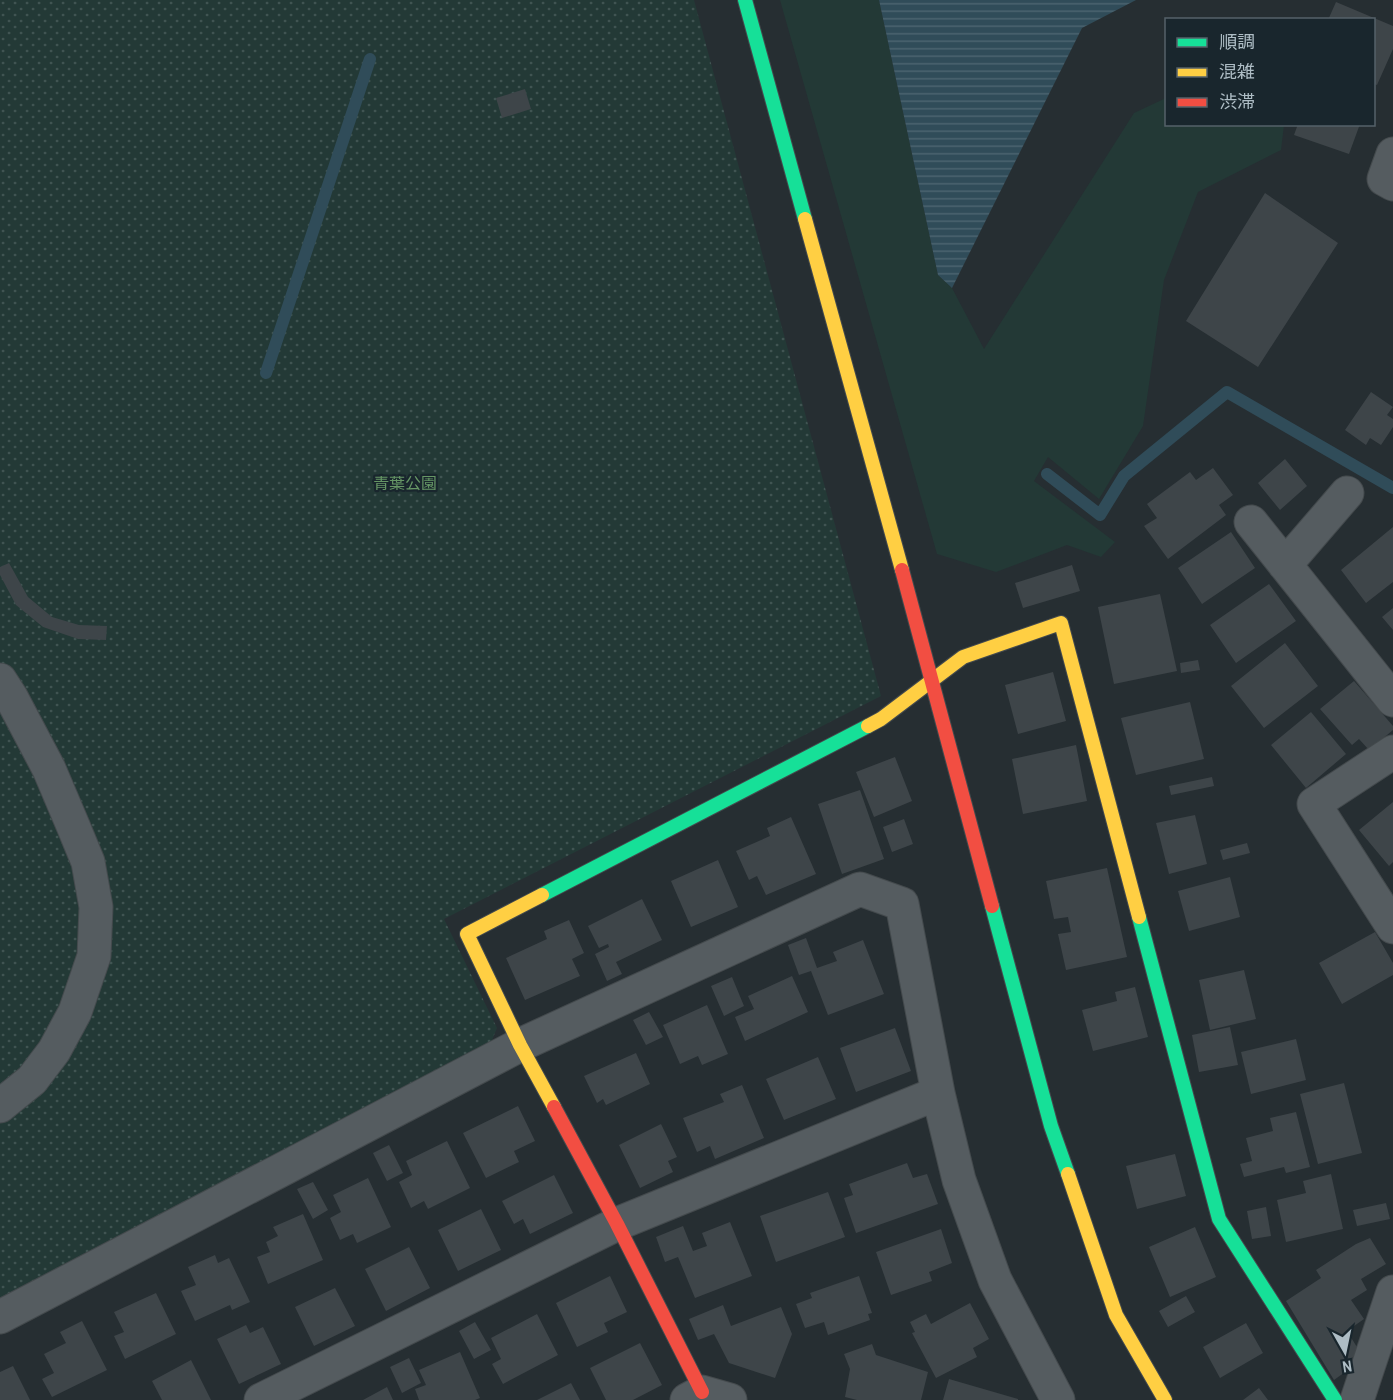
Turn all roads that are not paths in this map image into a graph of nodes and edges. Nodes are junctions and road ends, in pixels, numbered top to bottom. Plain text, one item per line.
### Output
1 (745, 0) edge
2 (1393, 154) edge
3 (1393, 184) edge
4 (1347, 493) dead end
5 (1251, 522) dead end
6 (1285, 565) junction
7 (0, 680) edge
8 (932, 680) junction
9 (1393, 700) edge
10 (1393, 752) edge
11 (1393, 927) edge
12 (520, 1044) junction
13 (938, 1093) junction
14 (0, 1106) edge
15 (617, 1224) junction
16 (1393, 1293) edge
17 (0, 1317) edge
18 (706, 1397) edge
19 (261, 1400) edge
20 (1058, 1400) edge
21 (1165, 1400) edge
22 (1335, 1400) edge
23 (1357, 1400) edge

1 - 8 street
2 - 3 street
4 - 6 street
5 - 6 street
6 - 9 street
7 - 14 street
8 - 12 street
8 - 21 street
8 - 22 street
10 - 11 street
12 - 13 street
12 - 15 street
12 - 17 street
13 - 15 street
13 - 20 street
15 - 18 street
15 - 19 street
16 - 23 street

